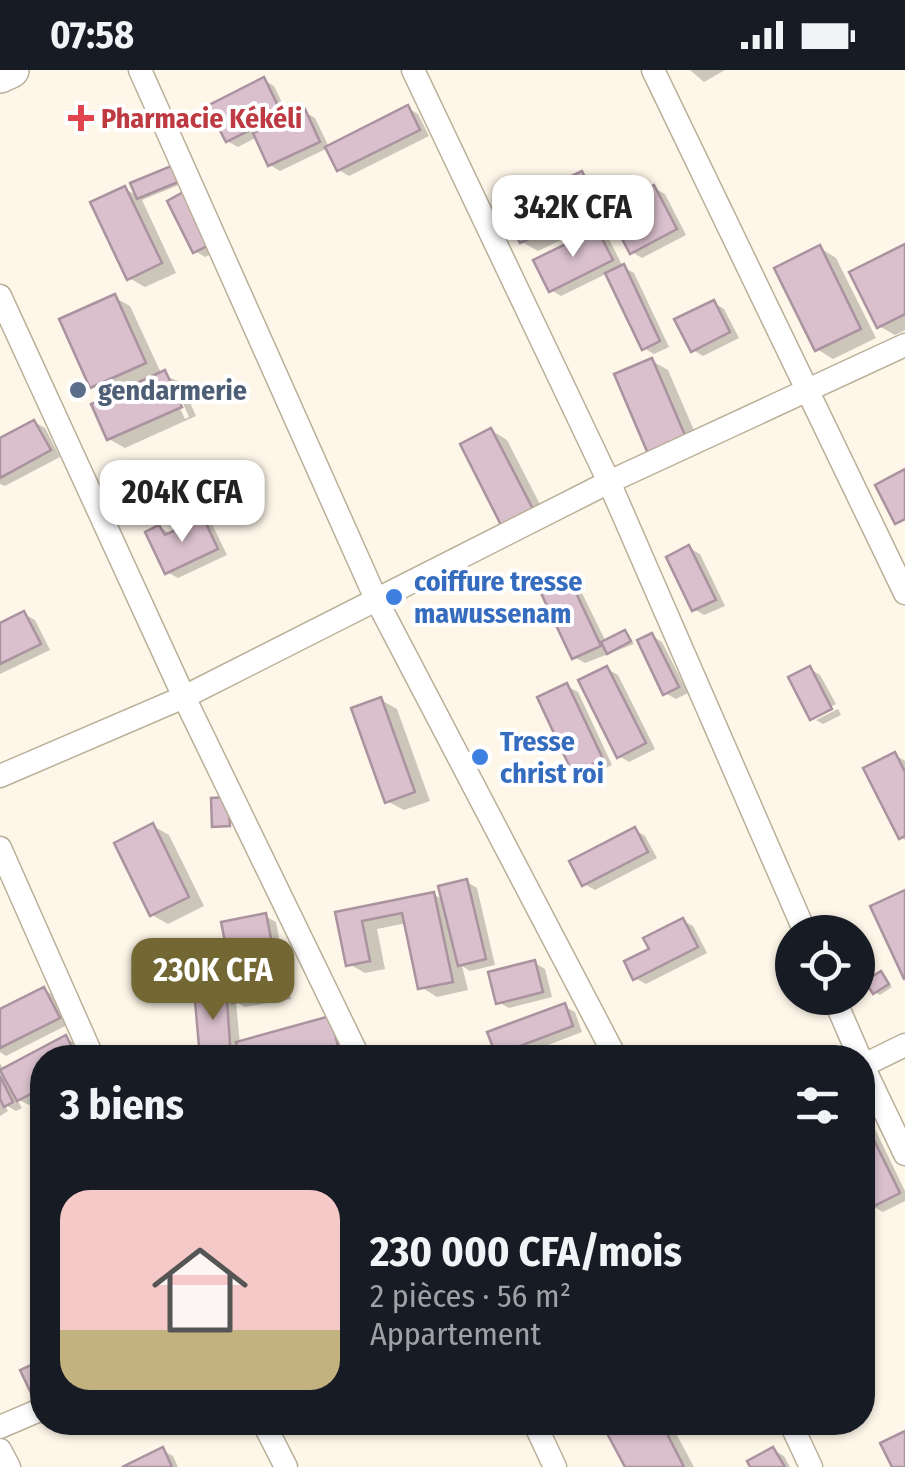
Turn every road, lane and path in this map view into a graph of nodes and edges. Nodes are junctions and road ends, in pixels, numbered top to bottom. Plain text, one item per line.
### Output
1 (11, 70) edge
2 (140, 70) edge
3 (413, 70) edge
4 (652, 70) edge
5 (0, 75) edge
6 (0, 296) edge
7 (905, 345) edge
8 (807, 390) junction
9 (609, 482) junction
10 (905, 593) edge
11 (376, 599) junction
12 (184, 698) junction
13 (0, 776) edge
14 (0, 848) edge
15 (798, 915) edge
16 (841, 1015) edge
17 (87, 1045) edge
18 (353, 1045) edge
19 (609, 1045) edge
20 (854, 1045) edge
21 (905, 1045) edge
22 (875, 1058) edge
23 (875, 1091) edge
24 (905, 1154) edge
25 (30, 1414) edge
26 (0, 1427) edge
27 (269, 1435) edge
28 (540, 1435) edge
29 (796, 1435) edge
30 (0, 1450) edge
31 (9, 1467) edge
32 (286, 1467) edge
33 (555, 1467) edge
34 (811, 1467) edge

1 - 5 main road
2 - 11 street
3 - 9 street
4 - 8 street
6 - 12 street
7 - 8 street
8 - 9 street
8 - 10 street
9 - 11 street
9 - 15 street
11 - 12 street
11 - 19 street
12 - 13 street
12 - 18 street
14 - 17 street
16 - 20 street
21 - 22 street
23 - 24 street
25 - 26 street
27 - 32 street
28 - 33 street
29 - 34 street
30 - 31 street

